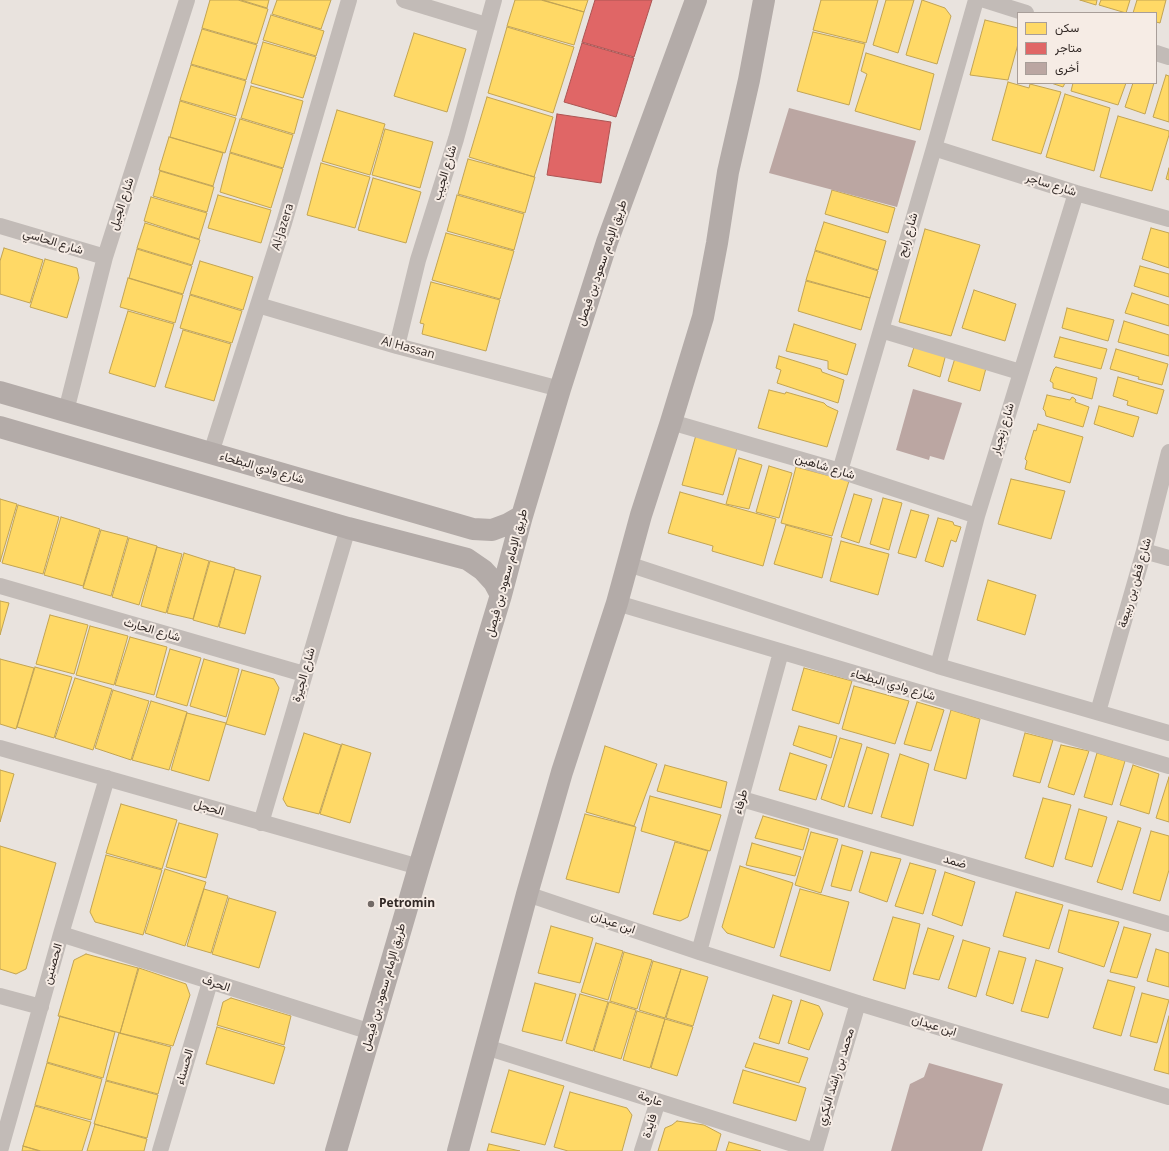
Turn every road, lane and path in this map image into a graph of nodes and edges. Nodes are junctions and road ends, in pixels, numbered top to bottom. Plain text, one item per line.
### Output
1 (187, 0) edge
2 (349, 0) edge
3 (404, 0) edge
4 (494, 0) edge
5 (682, 0) edge
6 (696, 0) edge
7 (764, 0) edge
8 (779, 0) edge
9 (976, 0) edge
10 (984, 0) edge
11 (1023, 12) edge
12 (486, 25) junction
13 (1157, 53) edge
14 (1169, 57) edge
15 (749, 80) junction
16 (663, 90) junction
17 (934, 148) junction
18 (1076, 193) junction
19 (1169, 219) edge
20 (0, 226) edge
21 (105, 257) junction
22 (258, 305) junction
23 (881, 330) junction
24 (397, 346) junction
25 (1020, 372) junction
26 (560, 389) junction
27 (0, 392) edge
28 (66, 411) junction
29 (671, 422) junction
30 (0, 427) edge
31 (1169, 452) edge
32 (212, 453) junction
33 (840, 471) junction
34 (522, 516) junction
35 (977, 516) junction
36 (348, 528) junction
37 (1144, 551) junction
38 (1169, 558) edge
39 (628, 564) junction
40 (0, 586) edge
41 (502, 595) junction
42 (617, 603) junction
43 (781, 652) junction
44 (938, 666) junction
45 (304, 674) junction
46 (1098, 712) junction
47 (1169, 733) edge
48 (0, 748) edge
49 (1169, 766) edge
50 (107, 778) junction
51 (742, 799) junction
52 (261, 823) junction
53 (419, 867) junction
54 (527, 894) junction
55 (1169, 924) edge
56 (61, 934) junction
57 (699, 952) junction
58 (210, 982) junction
59 (0, 996) edge
60 (858, 1003) junction
61 (41, 1007) junction
62 (371, 1032) junction
63 (486, 1047) junction
64 (1169, 1097) edge
65 (658, 1101) junction
66 (0, 1150) edge
67 (160, 1151) edge
68 (336, 1151) edge
69 (458, 1151) edge
70 (642, 1151) edge
71 (814, 1151) edge

1 - 21 street, شارع الجيل
2 - 22 street, Al-Jazera
3 - 12 street
4 - 12 street, شارع الجيب
5 - 16 main road
6 - 16 main road, طريق الإمام سعود بن فيصل
7 - 15 main road
8 - 15 main road
9 - 17 street, شارع رابح
10 - 11 street
12 - 24 street, شارع الجيب
13 - 14 street
15 - 29 main road
16 - 26 main road, طريق الإمام سعود بن فيصل
17 - 18 street, شارع ساجر
17 - 23 street, شارع رابح
18 - 19 street, شارع ساجر
18 - 25 street, شارع زنجبار
20 - 21 street, شارع الحاسي
21 - 28 street, شارع الجيل
22 - 24 street, Al Hassan
22 - 32 street, Al-Jazera
23 - 25 street
23 - 33 street, شارع رابح
24 - 26 street, Al Hassan
25 - 35 street, شارع زنجبار
26 - 34 main road, طريق الإمام سعود بن فيصل
27 - 28 main road, شارع وادي البطحاء
28 - 32 main road, شارع وادي البطحاء
29 - 33 street, شارع شاهين
29 - 39 main road
30 - 36 main road
31 - 37 street, شارع قطن بن ربيعة
32 - 34 main road, شارع وادي البطحاء
33 - 35 street, شارع شاهين
34 - 41 main road, طريق الإمام سعود بن فيصل
35 - 44 street, شارع زنجبار
36 - 41 main road
36 - 45 street, شارع الجيرة
37 - 38 street
37 - 46 street, شارع قطن بن ربيعة
39 - 42 main road
39 - 44 street
40 - 45 street, شارع الحارث
41 - 53 main road, طريق الإمام سعود بن فيصل
42 - 43 street, شارع وادي البطحاء
42 - 54 main road
43 - 49 street, شارع وادي البطحاء
43 - 51 street, طرفاء
44 - 46 street
45 - 52 street, شارع الجيرة
46 - 47 street
48 - 50 street, الحجل
50 - 52 street, الحجل
50 - 56 street, الحصنين
51 - 55 street, ضمد
51 - 57 street, طرفاء
52 - 53 street, الحجل
53 - 62 main road, طريق الإمام سعود بن فيصل
54 - 57 street, ابن عبدان
54 - 63 main road
56 - 58 street, الحرف
56 - 61 street, الحصنين
57 - 60 street, ابن عيدان
58 - 62 street, الحرف
58 - 67 street, الحسناء
59 - 61 street
60 - 64 street, ابن عيدان
60 - 71 street, محمد بن راشد البكري
61 - 66 street, الحصنين
62 - 68 main road, طريق الإمام سعود بن فيصل
63 - 65 street, عارمة
63 - 69 main road
65 - 70 street, فايدة
65 - 71 street, عارمة

